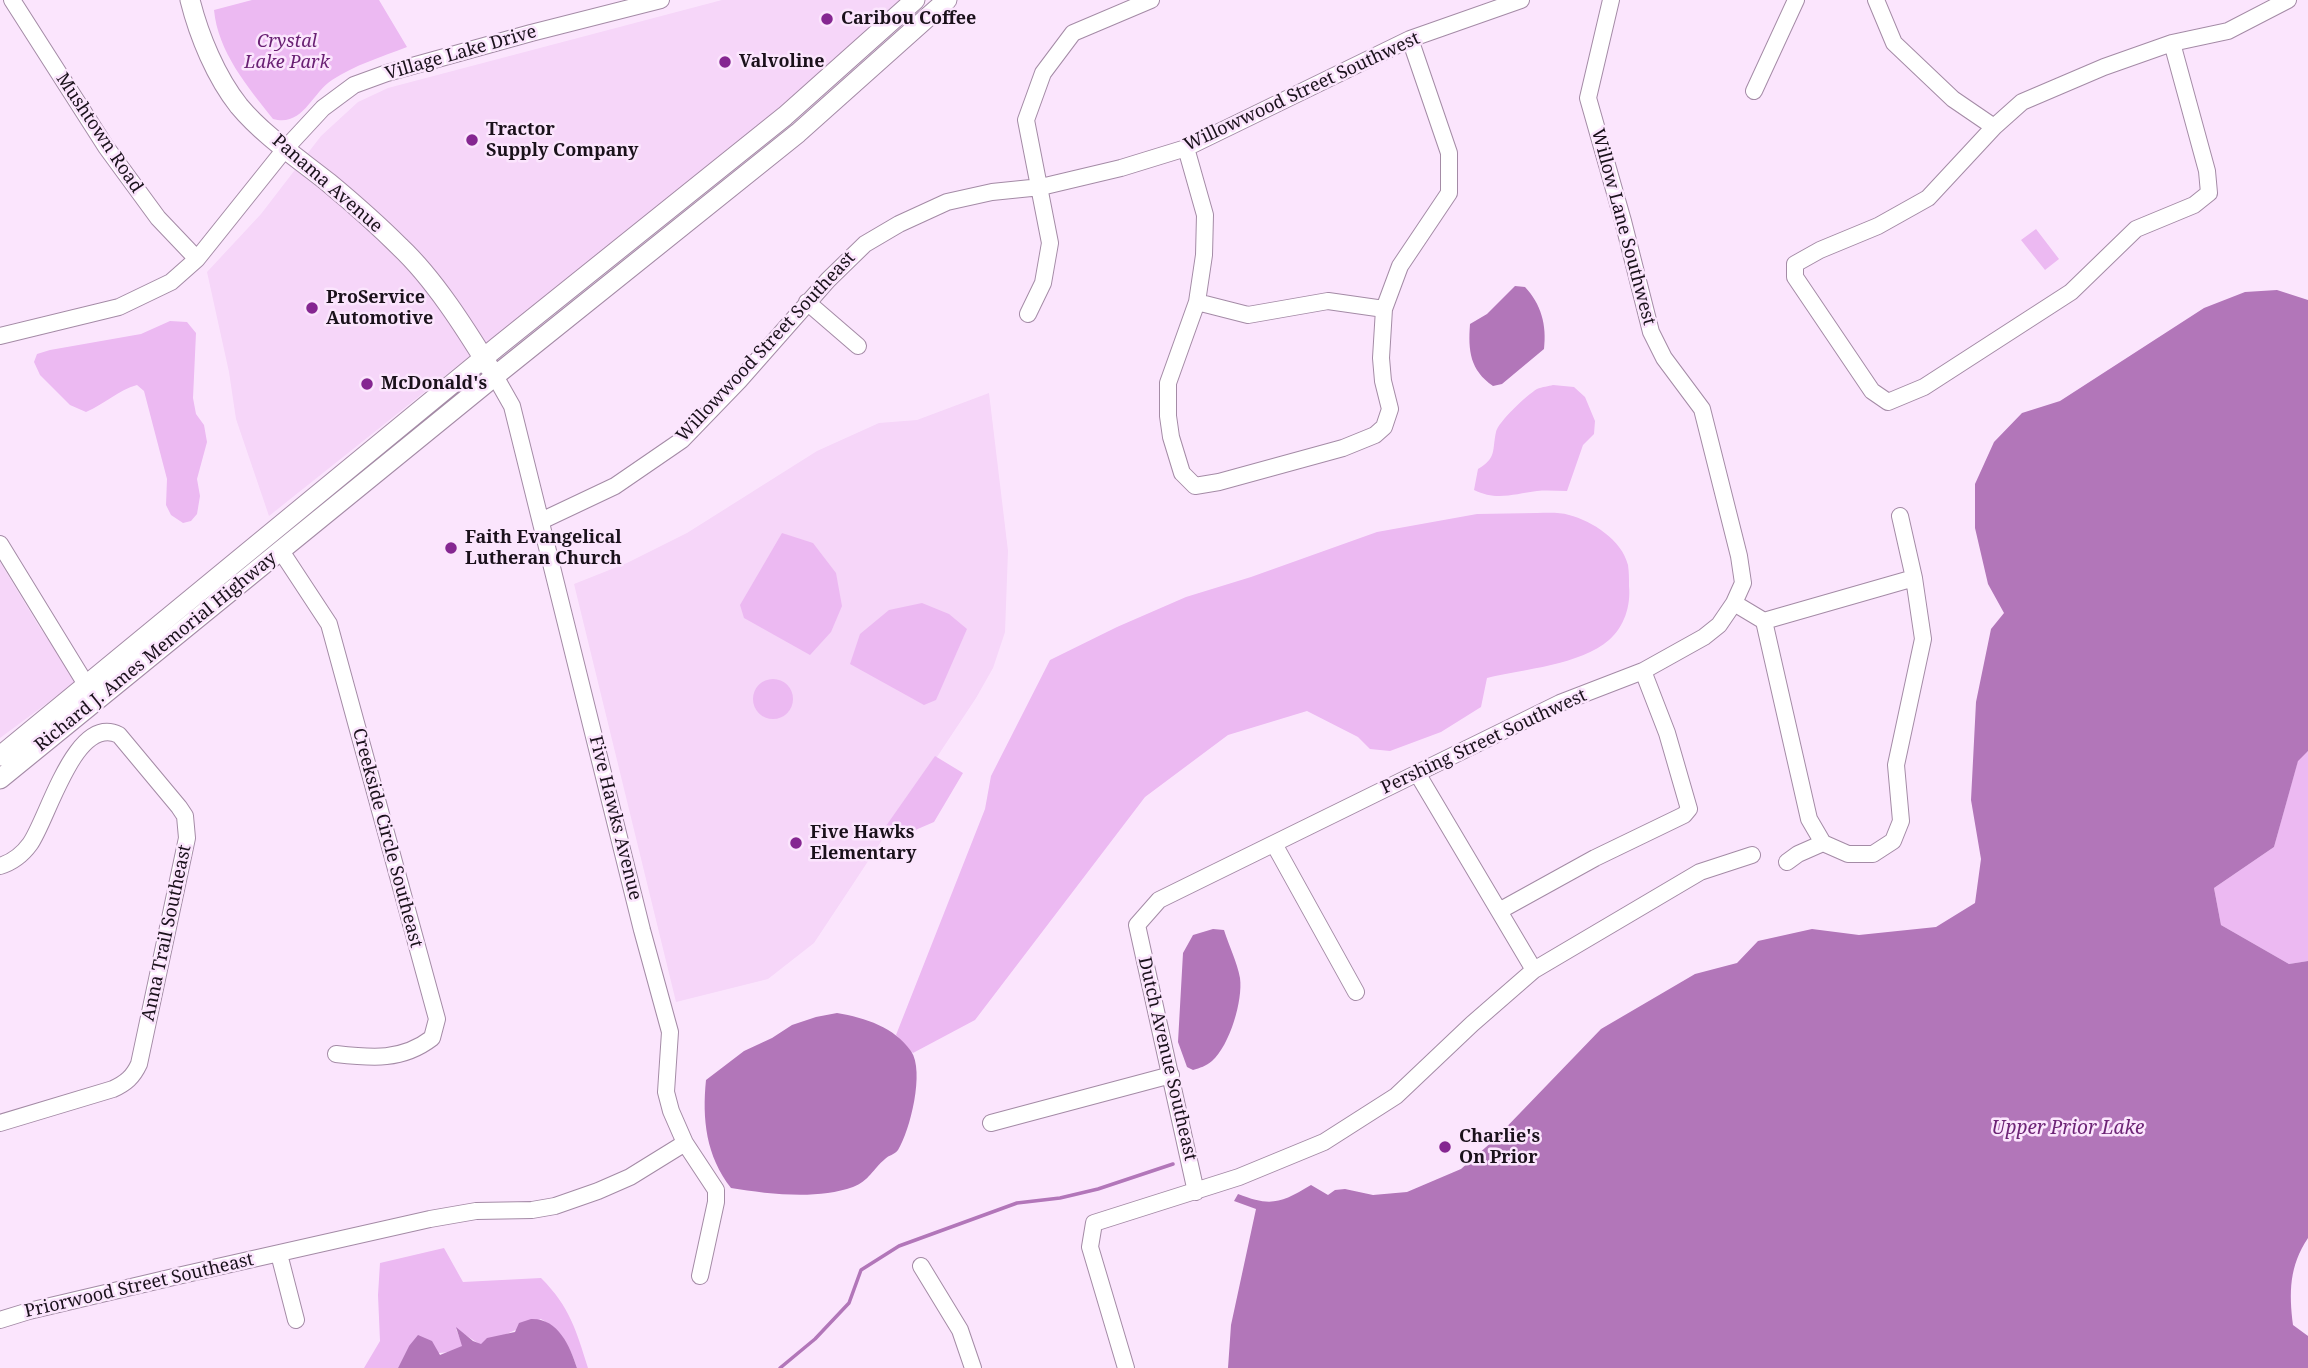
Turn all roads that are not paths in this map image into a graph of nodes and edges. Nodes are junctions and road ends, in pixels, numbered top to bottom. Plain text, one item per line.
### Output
1 (190, 0) edge
2 (661, 0) edge
3 (915, 0) edge
4 (947, 0) edge
5 (1521, 0) edge
6 (1611, 0) edge
7 (1796, 0) edge
8 (1876, 0) edge
9 (2288, 0) edge
10 (1150, 1) edge
11 (18, 3) edge
12 (1410, 39) junction
13 (2172, 43) junction
14 (1754, 91) dead end
15 (1993, 127) junction
16 (1186, 148) junction
17 (285, 149) junction
18 (1041, 187) junction
19 (197, 259) junction
20 (807, 302) junction
21 (1197, 302) junction
22 (1384, 309) junction
23 (1028, 314) dead end
24 (0, 336) edge
25 (858, 346) dead end
26 (484, 358) junction
27 (495, 376) junction
28 (1900, 516) dead end
29 (541, 521) junction
30 (0, 544) edge
31 (281, 551) junction
32 (1914, 578) junction
33 (1734, 603) junction
34 (1765, 621) junction
35 (1643, 671) junction
36 (87, 685) junction
37 (0, 756) edge
38 (1417, 773) junction
39 (0, 779) edge
40 (1823, 843) junction
41 (1274, 844) junction
42 (1752, 855) dead end
43 (1787, 862) dead end
44 (0, 866) edge
45 (1499, 911) junction
46 (1137, 925) joint
47 (1534, 970) junction
48 (1356, 992) dead end
49 (336, 1054) dead end
50 (1171, 1075) junction
51 (0, 1123) edge
52 (991, 1124) dead end
53 (685, 1143) junction
54 (1196, 1192) junction
55 (279, 1254) junction
56 (921, 1266) dead end
57 (700, 1276) dead end
58 (0, 1320) edge
59 (296, 1320) dead end
60 (973, 1368) edge
61 (1126, 1368) edge

1 - 17 main road, Panama Avenue
2 - 17 street, Village Lake Drive
3 - 26 main road, Richard J. Ames Memorial Highway
4 - 27 main road, Richard J. Ames Memorial Highway
5 - 12 street, Willowwood Street Southwest
6 - 33 street, Willow Lane Southwest
7 - 14 street
8 - 15 street
9 - 13 street
10 - 18 street
11 - 19 street, Mushtown Road
12 - 16 street, Willowwood Street Southwest
12 - 22 street
13 - 15 street
13 - 15 street
16 - 18 street, Willowwood Street Southwest
16 - 21 street
17 - 19 street, Village Lake Drive
17 - 26 main road, Panama Avenue
18 - 20 street, Willowwood Street Southeast
18 - 23 street
19 - 24 street, Village Lake Drive
20 - 25 street
20 - 29 street, Willowwood Street Southeast
21 - 22 street
21 - 22 street
26 - 27 main road, Five Hawks Avenue
26 - 36 main road, Richard J. Ames Memorial Highway
27 - 29 street, Five Hawks Avenue
27 - 31 main road, Richard J. Ames Memorial Highway
28 - 32 street
29 - 53 street, Five Hawks Avenue
30 - 36 street
31 - 39 main road, Richard J. Ames Memorial Highway
31 - 49 street, Creekside Circle Southeast
32 - 34 street
32 - 40 street
33 - 34 street
33 - 35 street, Pershing Street Southwest
34 - 40 street
35 - 38 street, Pershing Street Southwest
35 - 45 street
36 - 37 main road, Richard J. Ames Memorial Highway
38 - 41 street, Pershing Street Southwest
38 - 45 street
40 - 43 street
41 - 46 street, Pershing Street Southwest
41 - 48 street
42 - 47 street
44 - 51 street, Anna Trail Southeast
45 - 47 street
46 - 50 street, Dutch Avenue Southeast
47 - 54 street
50 - 52 street
50 - 54 street, Dutch Avenue Southeast
53 - 55 street, Priorwood Street Southeast
53 - 57 street, Five Hawks Avenue
54 - 61 street
55 - 58 street, Priorwood Street Southeast
55 - 59 street
56 - 60 street

